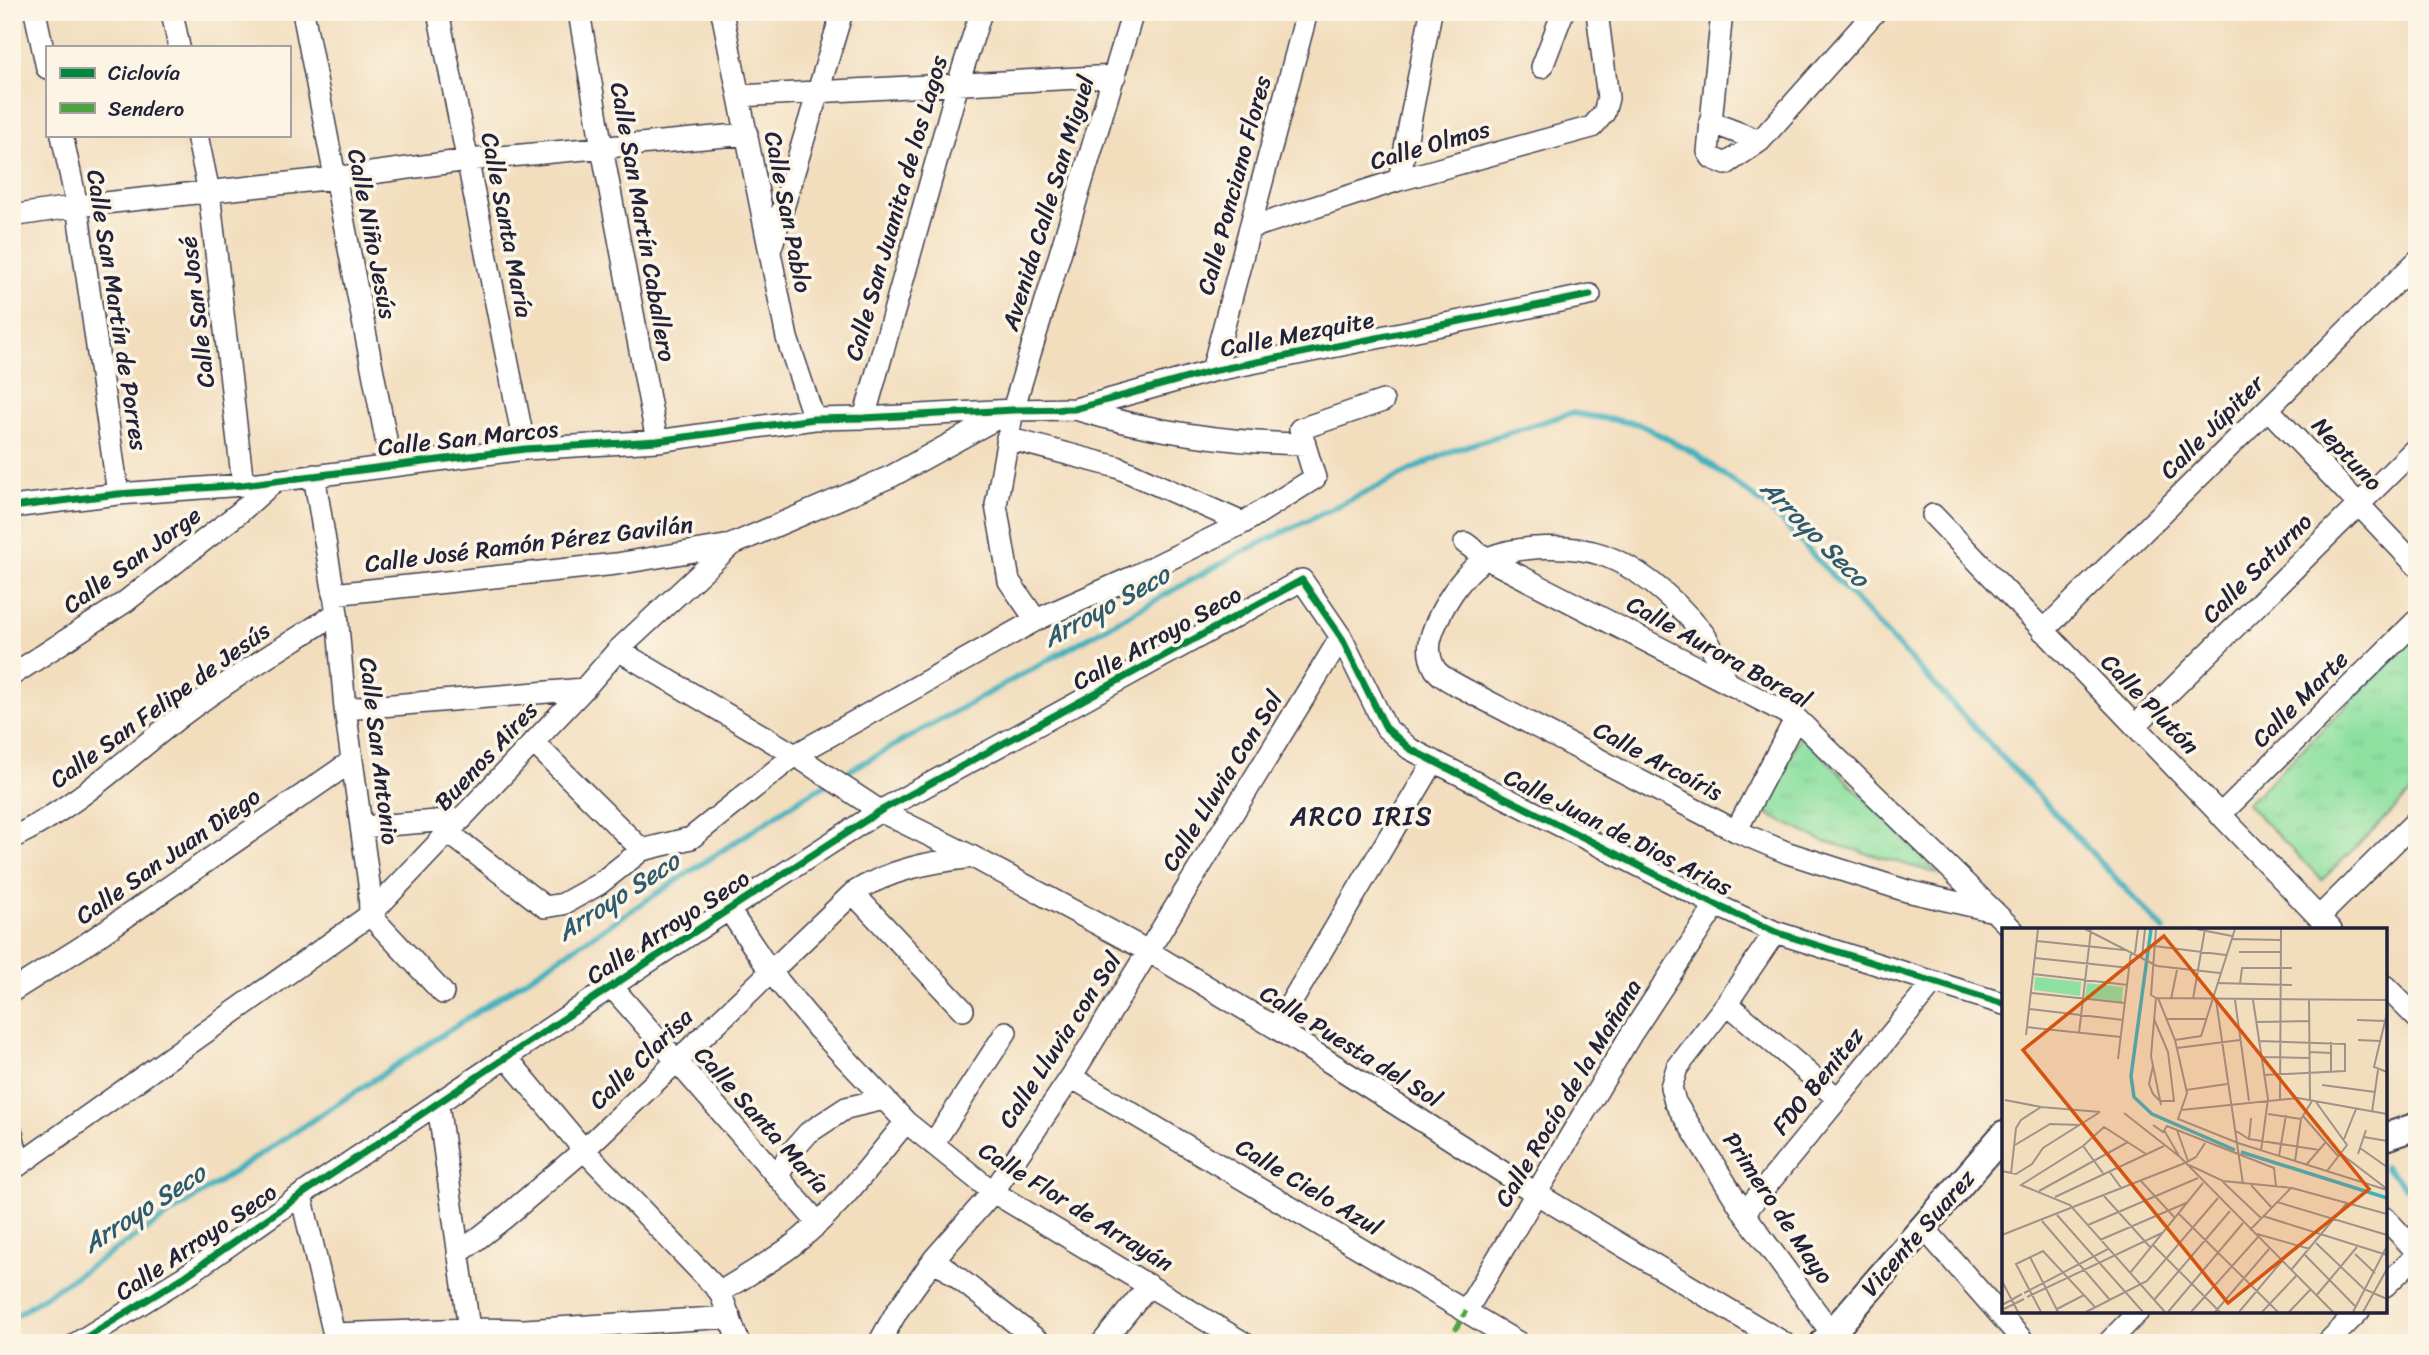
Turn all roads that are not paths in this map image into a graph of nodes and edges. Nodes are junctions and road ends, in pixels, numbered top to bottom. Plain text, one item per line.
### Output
1 (35, 12) edge
2 (172, 12) edge
3 (303, 12) edge
4 (438, 12) edge
5 (579, 12) edge
6 (722, 12) edge
7 (842, 12) edge
8 (981, 12) edge
9 (1133, 12) edge
10 (1307, 12) edge
11 (1431, 12) edge
12 (1563, 12) edge
13 (1597, 12) edge
14 (1722, 12) edge
15 (1875, 12) edge
16 (179, 46) edge
17 (46, 63) edge
18 (1542, 67) dead end
19 (1115, 76) junction
20 (958, 84) junction
21 (818, 93) junction
22 (738, 96) junction
23 (1710, 122) junction
24 (747, 134) junction
25 (62, 136) edge
26 (197, 136) edge
27 (1760, 141) junction
28 (602, 148) junction
29 (468, 160) junction
30 (334, 178) junction
31 (1399, 180) junction
32 (209, 192) junction
33 (77, 206) junction
34 (12, 216) edge
35 (1250, 228) junction
36 (771, 251) junction
37 (2417, 261) edge
38 (1590, 295) dead end
39 (1212, 371) junction
40 (1383, 401) dead end
41 (1075, 409) junction
42 (2268, 409) junction
43 (1013, 410) junction
44 (864, 418) junction
45 (814, 419) junction
46 (1302, 436) junction
47 (1007, 438) junction
48 (657, 441) junction
49 (2417, 447) edge
50 (525, 449) junction
51 (391, 465) junction
52 (314, 475) junction
53 (276, 480) junction
54 (243, 485) junction
55 (118, 494) junction
56 (2358, 505) junction
57 (12, 507) edge
58 (1933, 515) dead end
59 (1243, 523) junction
60 (1465, 543) dead end
61 (731, 545) junction
62 (1487, 559) junction
63 (2417, 566) edge
64 (1302, 580) joint
65 (335, 603) junction
66 (1036, 620) junction
67 (2417, 620) edge
68 (2043, 631) junction
69 (1341, 637) junction
70 (618, 650) junction
71 (12, 675) edge
72 (1726, 681) junction
73 (584, 689) junction
74 (345, 709) junction
75 (1796, 718) junction
76 (2135, 726) junction
77 (534, 743) junction
78 (795, 755) junction
79 (352, 761) junction
80 (1434, 761) junction
81 (873, 806) junction
82 (2220, 815) junction
83 (2417, 820) edge
84 (456, 826) junction
85 (362, 827) junction
86 (1736, 831) junction
87 (12, 838) edge
88 (642, 849) junction
89 (973, 857) junction
90 (853, 893) junction
91 (1716, 905) junction
92 (729, 910) junction
93 (1994, 911) junction
94 (370, 915) junction
95 (2325, 923) edge
96 (2011, 928) edge
97 (1775, 932) junction
98 (1148, 951) junction
99 (770, 971) junction
100 (1933, 983) junction
101 (612, 987) junction
102 (2387, 987) edge
103 (12, 991) edge
104 (443, 992) dead end
105 (1727, 1003) junction
106 (2002, 1003) edge
107 (2412, 1005) edge
108 (963, 1010) dead end
109 (1276, 1028) junction
110 (1006, 1032) dead end
111 (507, 1058) junction
112 (675, 1062) junction
113 (1071, 1077) junction
114 (1837, 1098) junction
115 (884, 1099) junction
116 (438, 1104) junction
117 (906, 1122) junction
118 (12, 1133) edge
119 (2002, 1136) edge
120 (933, 1144) junction
121 (584, 1150) junction
122 (16, 1168) edge
123 (778, 1178) junction
124 (993, 1192) junction
125 (1537, 1194) junction
126 (301, 1195) junction
127 (1744, 1213) junction
128 (2387, 1220) edge
129 (818, 1223) junction
130 (1924, 1228) junction
131 (2417, 1253) edge
132 (458, 1254) junction
133 (934, 1259) junction
134 (2387, 1284) edge
135 (1150, 1285) junction
136 (720, 1292) junction
137 (1466, 1311) junction
138 (2136, 1313) edge
139 (2357, 1313) edge
140 (730, 1317) junction
141 (469, 1329) junction
142 (335, 1338) edge
143 (1831, 1339) edge
144 (77, 1343) edge
145 (739, 1343) edge
146 (879, 1343) edge
147 (1041, 1343) edge
148 (1102, 1343) edge
149 (1244, 1343) edge
150 (1519, 1343) edge
151 (1784, 1343) edge
152 (2025, 1343) edge
153 (2108, 1343) edge
154 (2327, 1343) edge

1 - 17 street
2 - 16 street
3 - 30 street, Calle Niño Jesús
4 - 29 street, Calle Santa María
5 - 28 street, Calle San Martín Caballero
6 - 22 street, Calle San Pablo
7 - 21 street
8 - 20 street, Calle San Juanita de los Lagos
9 - 19 street, Avenida Calle San Miguel
10 - 35 street, Calle Ponciano Flores
11 - 31 street
12 - 18 street
13 - 31 street, Calle Olmos
14 - 23 street
15 - 27 street
19 - 20 street
19 - 43 street, Avenida Calle San Miguel
20 - 21 street
20 - 44 street, Calle San Juanita de los Lagos
21 - 22 street
21 - 36 street
22 - 24 street, Calle San Pablo
23 - 27 street
23 - 27 street
24 - 28 street
24 - 36 street, Calle San Pablo
25 - 33 street, Calle San Martín de Porres
26 - 32 street, Calle San José
28 - 29 street
28 - 48 street, Calle San Martín Caballero
29 - 30 street
29 - 50 street, Calle Santa María
30 - 32 street
30 - 51 street, Calle Niño Jesús
31 - 35 street, Calle Olmos
32 - 33 street
32 - 54 street, Calle San José
33 - 34 street
33 - 55 street, Calle San Martín de Porres
35 - 39 street, Calle Ponciano Flores
36 - 45 street, Calle San Pablo
37 - 42 street, Calle Júpiter
38 - 39 street, Calle Mezquite
39 - 41 street, Calle Mezquite
40 - 46 street
41 - 43 street, Calle Mezquite
41 - 46 street
42 - 56 street, Neptuno
42 - 68 street, Calle Júpiter
43 - 44 street, Calle San Marcos
43 - 47 street, Avenida Calle San Miguel
43 - 61 street, Buenos Aires
44 - 45 street, Calle San Marcos
45 - 48 street, Calle San Marcos
46 - 59 street
47 - 59 street
47 - 66 street, Avenida Calle San Miguel
48 - 50 street, Calle San Marcos
49 - 56 street, Calle Saturno
50 - 51 street, Calle San Marcos
51 - 52 street, Calle San Marcos
52 - 53 street, Calle San Marcos
52 - 65 street, Calle San Antonio
53 - 54 street, Calle San Marcos
53 - 71 street, Calle San Jorge
54 - 55 street, Calle San Marcos
55 - 57 street, Calle San Marcos
56 - 63 street, Neptuno
56 - 76 street, Calle Saturno
58 - 68 street, Calle Plutón
59 - 66 street
60 - 62 street, Calle Aurora Boreal
61 - 65 street, Calle José Ramón Pérez Gavilán
61 - 70 street, Buenos Aires
62 - 72 street, Calle Aurora Boreal
62 - 72 street
62 - 86 street, Calle Arcoíris
64 - 69 street, Calle Juan de Dios Arias
64 - 81 street, Calle Arroyo Seco
65 - 74 street, Calle San Antonio
65 - 87 street, Calle San Felipe de Jesús
66 - 78 street
67 - 82 street, Calle Marte
68 - 76 street, Calle Plutón
69 - 80 street, Calle Juan de Dios Arias
69 - 98 street, Calle Lluvia Con Sol
70 - 73 street, Buenos Aires
70 - 78 street, Calle Puesta del Sol
72 - 75 street, Calle Aurora Boreal
73 - 74 street
73 - 77 street, Buenos Aires
74 - 79 street, Calle San Antonio
75 - 86 street
75 - 93 street, Calle Aurora Boreal
76 - 82 street, Calle Plutón
77 - 84 street, Buenos Aires
77 - 88 street
78 - 81 street, Calle Puesta del Sol
78 - 88 street
79 - 85 street, Calle San Antonio
79 - 103 street, Calle San Juan Diego
80 - 91 street, Calle Juan de Dios Arias
80 - 109 street
81 - 89 street, Calle Puesta del Sol
81 - 92 street, Calle Arroyo Seco
82 - 95 street, Calle Plutón
83 - 95 street
84 - 85 street
84 - 88 street
84 - 94 street, Buenos Aires
85 - 94 street, Calle San Antonio
86 - 93 street, Calle Arcoíris
89 - 90 street, Calle Clarisa
89 - 98 street, Calle Puesta del Sol
90 - 99 street, Calle Clarisa
90 - 108 street
91 - 97 street, Calle Juan de Dios Arias
91 - 125 street, Calle Rocío de la Mañana
92 - 99 street, Calle Flor de Arrayán
92 - 101 street, Calle Arroyo Seco
93 - 96 street, Calle Aurora Boreal
94 - 104 street
94 - 122 street, Buenos Aires
97 - 100 street, Calle Juan de Dios Arias
97 - 105 street
98 - 109 street, Calle Puesta del Sol
98 - 113 street, Calle Lluvia con Sol
99 - 112 street, Calle Clarisa
99 - 115 street, Calle Flor de Arrayán
100 - 106 street, Calle Juan de Dios Arias
100 - 114 street, FDO Benitez
101 - 111 street, Calle Arroyo Seco
101 - 112 street, Calle Santa María
102 - 107 street
105 - 114 street
105 - 127 street, Primero de Mayo
109 - 125 street, Calle Puesta del Sol
110 - 120 street
111 - 116 street, Calle Arroyo Seco
111 - 121 street
112 - 121 street, Calle Clarisa
112 - 123 street, Calle Santa María
113 - 124 street, Calle Lluvia con Sol
113 - 137 street, Calle Cielo Azul
114 - 127 street, FDO Benitez
115 - 117 street, Calle Flor de Arrayán
115 - 123 street
116 - 126 street, Calle Arroyo Seco
116 - 132 street
117 - 120 street, Calle Flor de Arrayán
117 - 129 street
118 - 122 street
119 - 130 street, Vicente Suarez
120 - 124 street, Calle Flor de Arrayán
121 - 132 street, Calle Clarisa
121 - 136 street
123 - 129 street, Calle Santa María
124 - 133 street, Calle Lluvia con Sol
124 - 135 street, Calle Flor de Arrayán
125 - 137 street, Calle Rocío de la Mañana
125 - 151 street, Calle Puesta del Sol
126 - 142 street
126 - 144 street, Calle Arroyo Seco
127 - 143 street, Primero de Mayo
128 - 131 street
129 - 136 street
130 - 143 street, Vicente Suarez
130 - 152 street
131 - 134 street
132 - 141 street
133 - 146 street, Calle Lluvia con Sol
133 - 147 street
135 - 148 street
135 - 149 street, Calle Flor de Arrayán
136 - 140 street
137 - 150 street, Calle Cielo Azul
138 - 153 street
139 - 154 street
140 - 141 street
140 - 145 street
141 - 142 street

